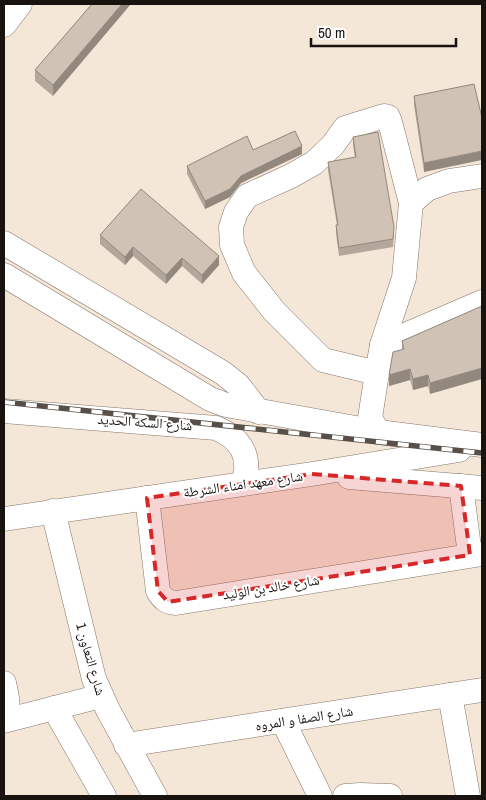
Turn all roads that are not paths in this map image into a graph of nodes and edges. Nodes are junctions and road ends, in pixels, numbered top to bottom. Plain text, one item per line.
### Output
1 (20, 4) edge
2 (4, 25) edge
3 (482, 176) edge
4 (411, 203) junction
5 (4, 243) edge
6 (4, 275) edge
7 (482, 302) edge
8 (382, 345) junction
9 (377, 373) junction
10 (4, 412) edge
11 (259, 412) junction
12 (378, 432) junction
13 (482, 446) edge
14 (312, 474) junction
15 (244, 483) junction
16 (472, 487) edge
17 (147, 498) junction
18 (53, 511) junction
19 (4, 519) edge
20 (476, 554) edge
21 (4, 683) edge
22 (482, 690) edge
23 (450, 695) junction
24 (101, 696) junction
25 (54, 708) junction
26 (4, 720) edge
27 (283, 721) junction
28 (126, 745) junction
29 (472, 789) edge
30 (104, 796) edge
31 (155, 796) edge
32 (320, 796) edge
33 (345, 796) edge
34 (390, 796) edge

1 - 2 street
3 - 4 street
4 - 8 street
4 - 9 street
5 - 11 street
6 - 11 street
7 - 8 street
8 - 9 street
9 - 12 street
10 - 15 street, شارع السكه الحديد
11 - 12 street
12 - 13 street
13 - 14 street, شارع معهد امناء الشرطة
14 - 15 street, شارع معهد امناء الشرطة
14 - 16 street
15 - 17 street, شارع معهد امناء الشرطة
16 - 20 street
17 - 18 street, شارع معهد امناء الشرطة
17 - 20 street, شارع خالد بن الوليد
18 - 19 street, شارع معهد امناء الشرطة
18 - 24 street, شارع التعاون 1
21 - 26 street
22 - 23 street, شارع الصفا و المروه
23 - 27 street, شارع الصفا و المروه
23 - 29 street
24 - 25 street
24 - 28 street, شارع التعاون 1
25 - 26 street
25 - 30 street
27 - 28 street, شارع الصفا و المروه
27 - 32 street
28 - 31 street, شارع التعاون 1
33 - 34 street

